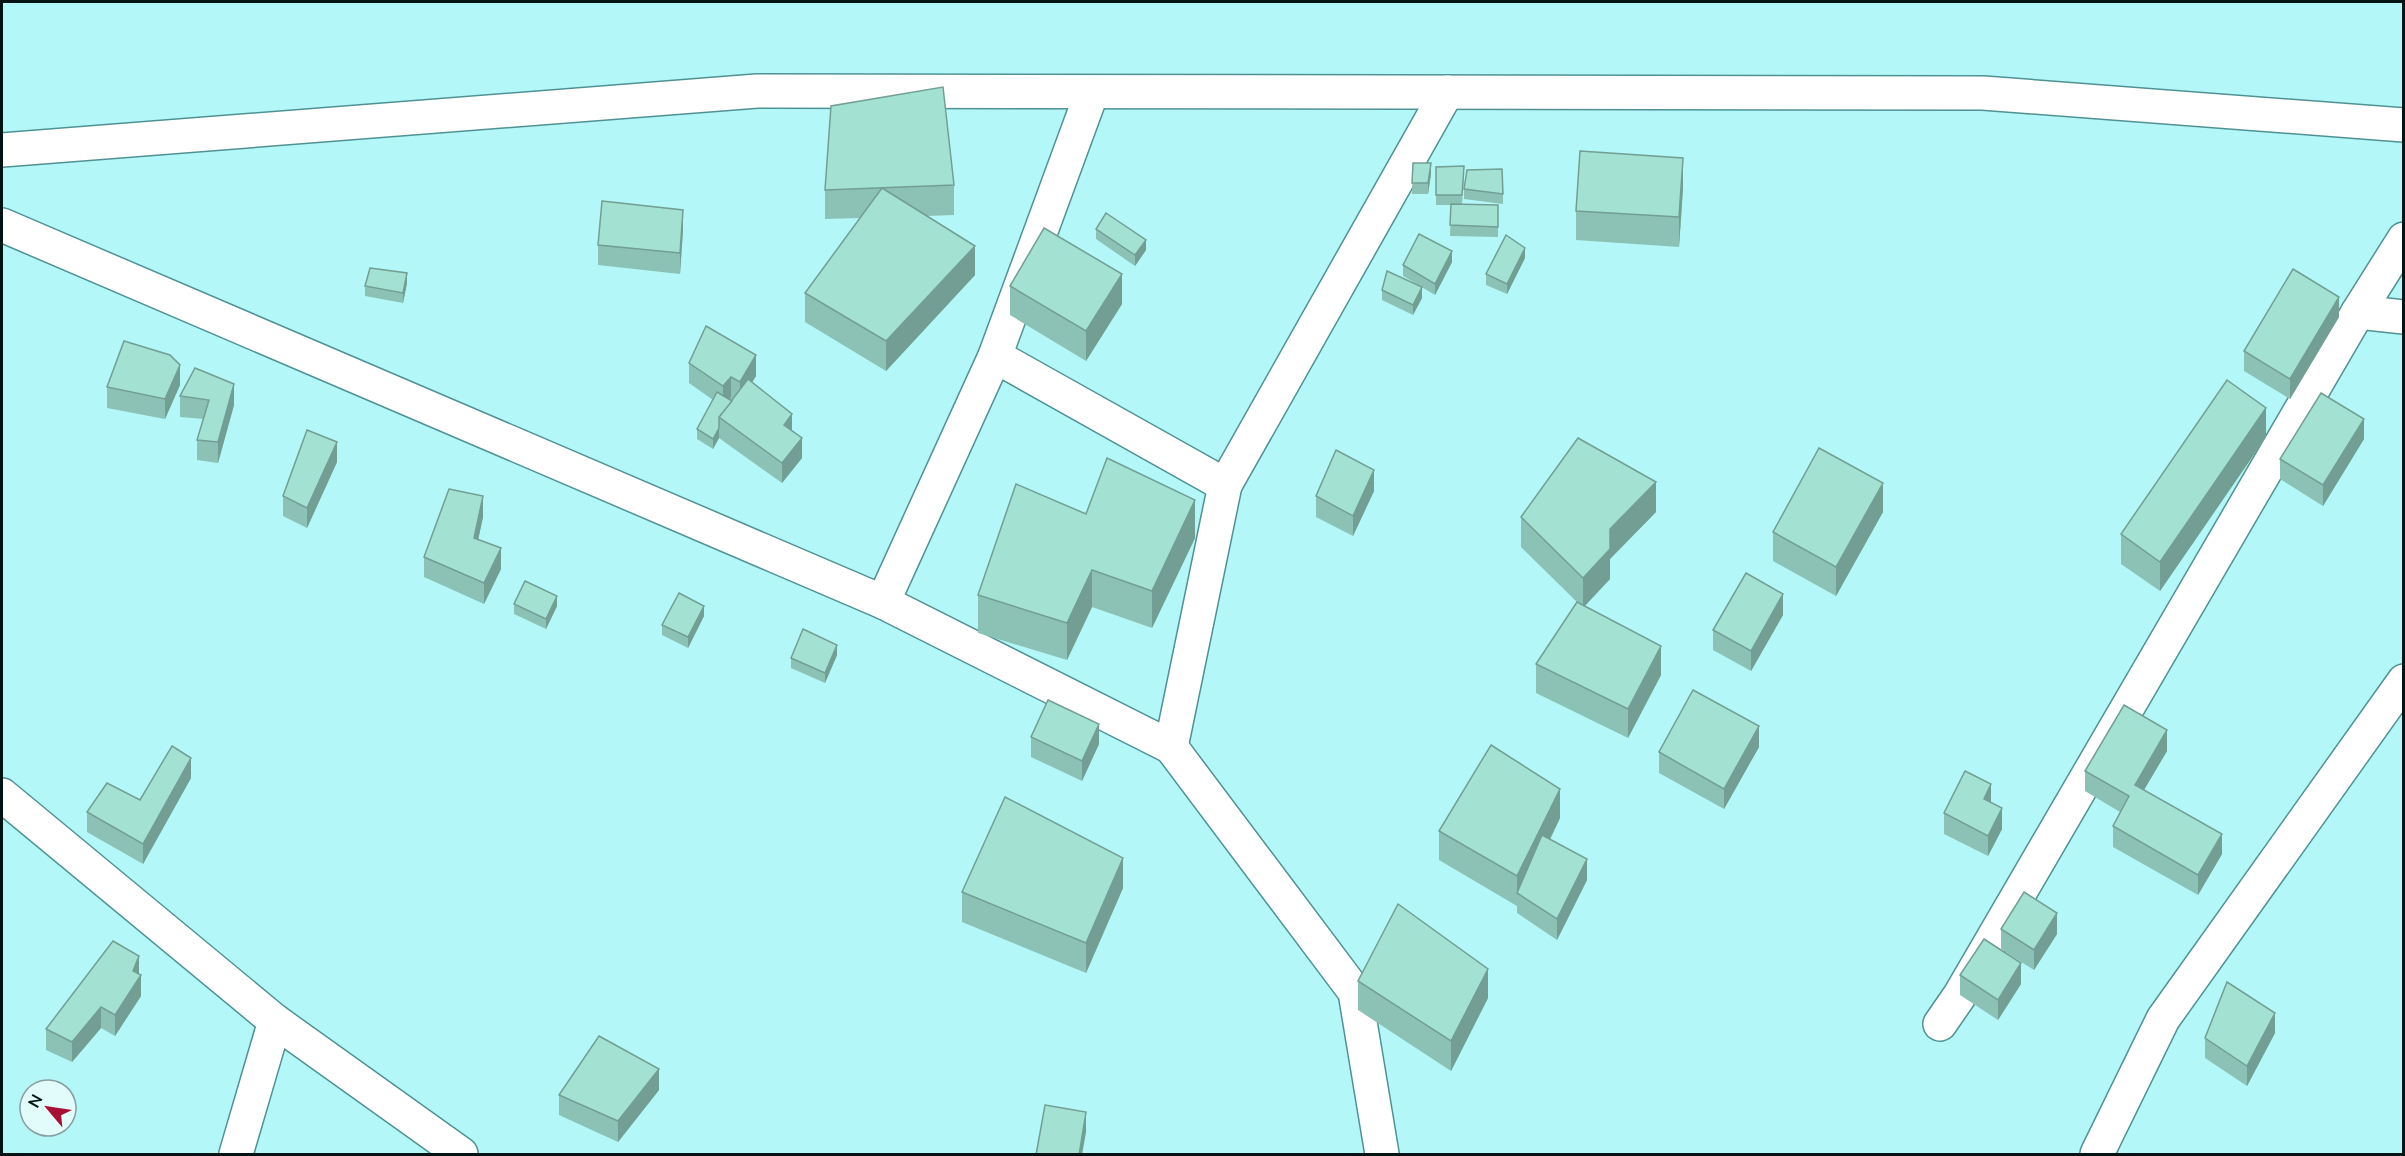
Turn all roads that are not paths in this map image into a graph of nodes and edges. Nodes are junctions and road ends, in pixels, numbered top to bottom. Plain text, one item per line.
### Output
1 (1092, 92) junction
2 (1447, 92) junction
3 (2403, 125) edge
4 (2, 150) edge
5 (2, 225) edge
6 (2403, 239) edge
7 (2358, 312) junction
8 (2403, 317) edge
9 (995, 356) junction
10 (1225, 485) junction
11 (883, 602) junction
12 (2403, 681) edge
13 (1171, 747) junction
14 (2, 795) edge
15 (275, 1021) junction
16 (1940, 1024) dead end
17 (236, 1155) edge
18 (461, 1155) edge
19 (1382, 1155) edge
20 (2097, 1155) edge

1 - 2 street
1 - 4 street
1 - 9 street
2 - 3 street
2 - 10 street
5 - 11 street
6 - 7 street
7 - 8 street
7 - 16 street
9 - 10 street
9 - 11 street
10 - 13 street
11 - 13 street
12 - 20 street
13 - 19 street
14 - 15 street
15 - 17 street
15 - 18 street

